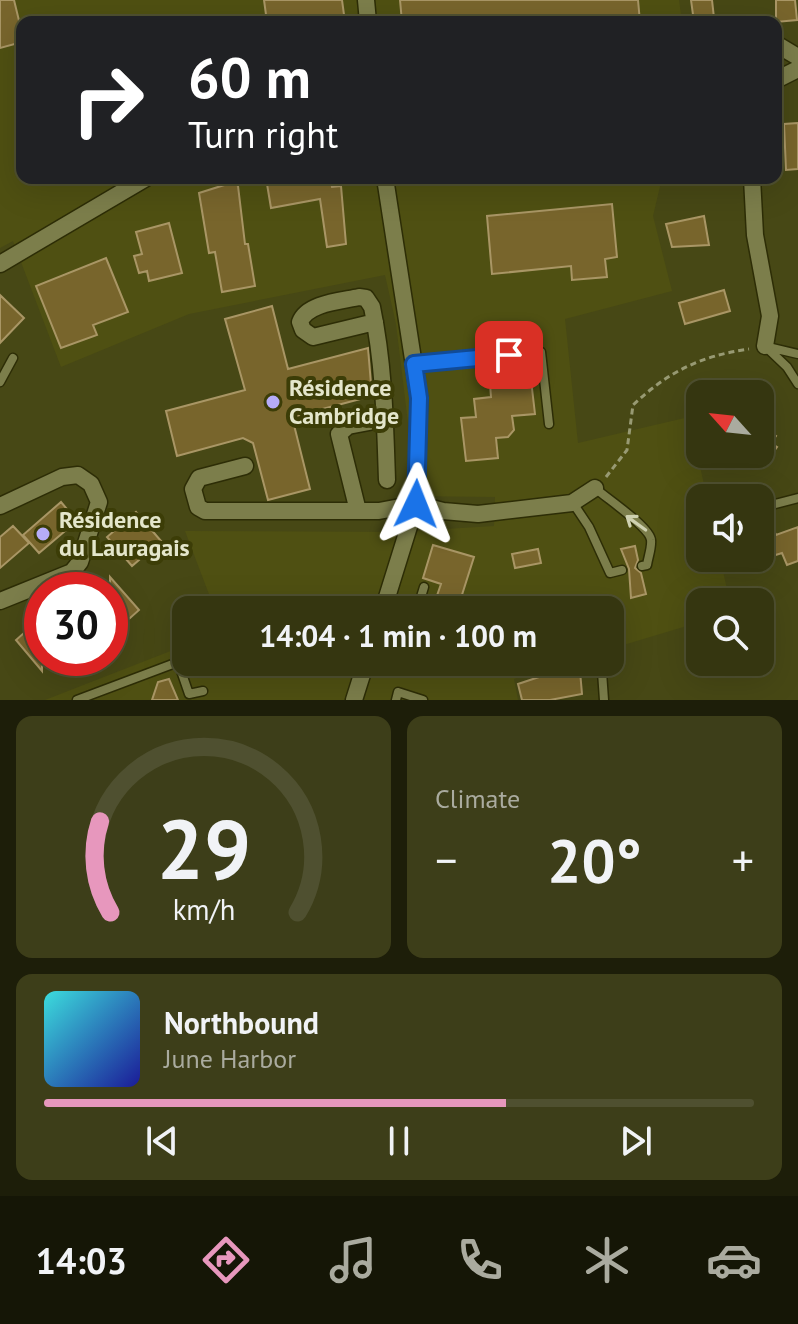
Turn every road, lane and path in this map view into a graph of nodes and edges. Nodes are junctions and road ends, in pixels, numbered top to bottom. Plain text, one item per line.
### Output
1 (136, 184) edge
2 (386, 184) edge
3 (752, 184) edge
4 (0, 264) edge
5 (375, 322) dead end
6 (765, 346) junction
7 (798, 354) edge
8 (13, 358) dead end
9 (414, 364) junction
10 (0, 382) edge
11 (798, 384) edge
12 (385, 419) junction
13 (549, 424) dead end
14 (245, 466) dead end
15 (387, 480) dead end
16 (595, 488) junction
17 (798, 498) edge
18 (572, 503) junction
19 (416, 504) junction
20 (774, 504) edge
21 (0, 506) edge
22 (358, 511) junction
23 (642, 566) dead end
24 (622, 570) dead end
25 (424, 587) dead end
26 (387, 596) edge
27 (421, 596) edge
28 (0, 601) edge
29 (172, 665) edge
30 (185, 676) edge
31 (362, 676) edge
32 (602, 676) edge
33 (203, 691) dead end
34 (77, 700) edge
35 (354, 700) edge
36 (396, 700) edge
37 (423, 700) edge
38 (604, 700) edge

1 - 4 street
2 - 9 street
3 - 6 street
5 - 12 street
6 - 7 lane
6 - 11 lane
6 - 16 path
8 - 10 lane
9 - 13 lane
9 - 19 street
12 - 15 street
12 - 22 street
14 - 22 street
16 - 18 street
23 -> 16 lane
17 - 20 lane
18 - 19 street
18 - 24 lane
19 - 22 street
19 - 26 street
21 - 28 street
25 - 27 lane
29 - 34 lane
30 - 33 lane
31 - 35 street
32 - 38 lane
36 - 37 lane

